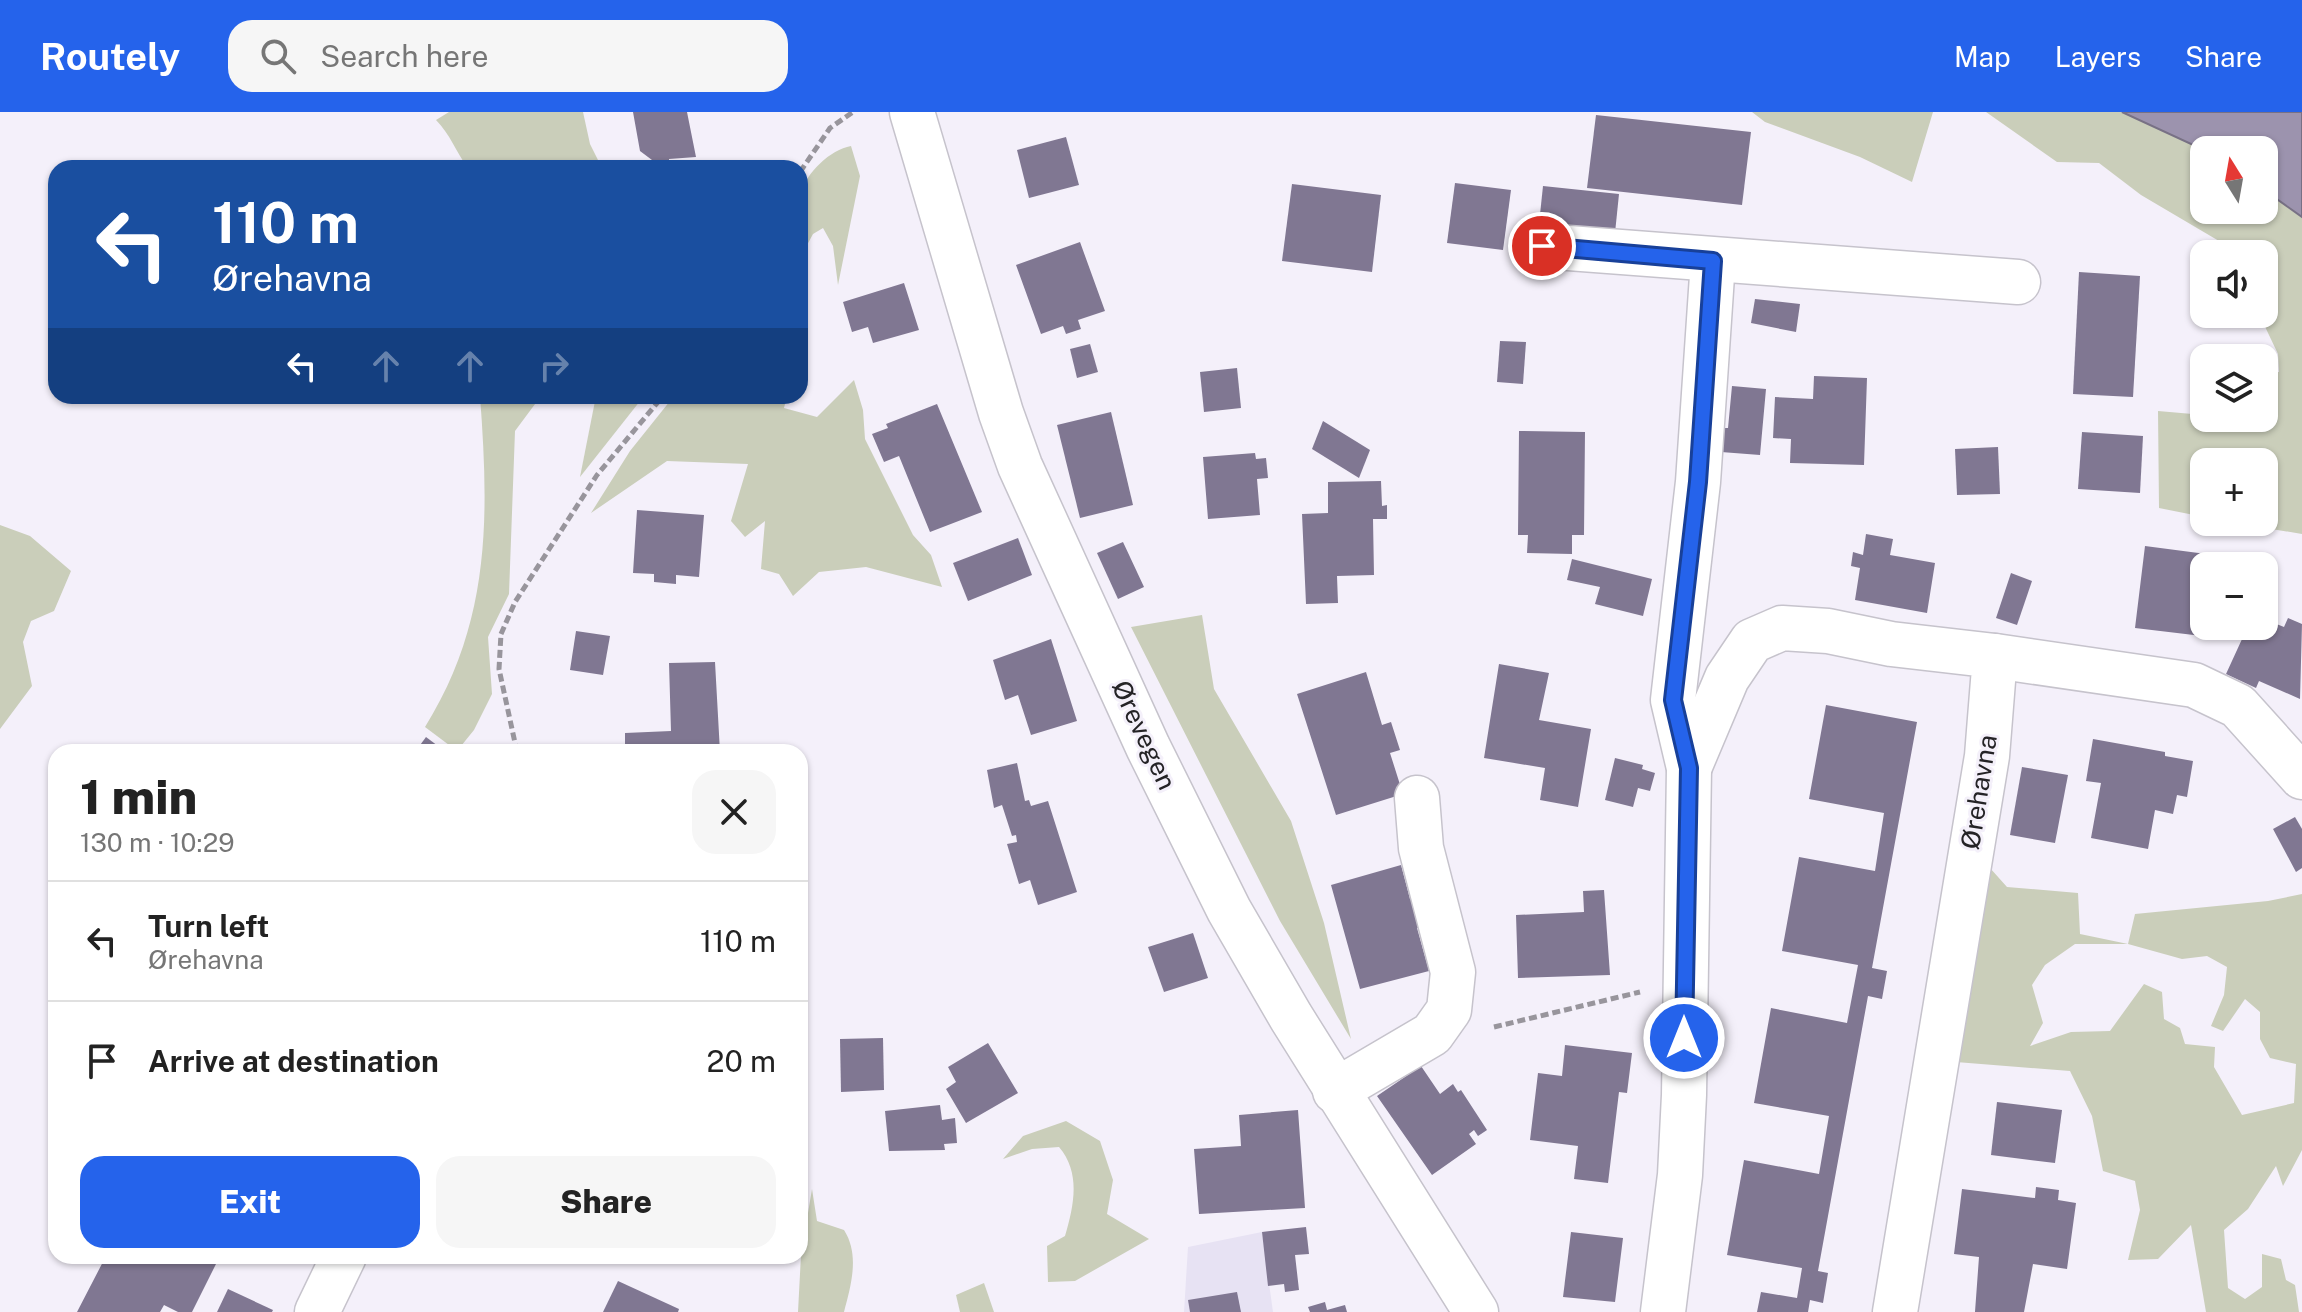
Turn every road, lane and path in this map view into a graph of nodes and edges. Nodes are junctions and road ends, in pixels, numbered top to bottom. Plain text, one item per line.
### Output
1 (853, 112) edge
2 (912, 112) edge
3 (808, 160) edge
4 (1542, 246) dead end
5 (1713, 261) junction
6 (2018, 282) dead end
7 (656, 404) edge
8 (1995, 656) junction
9 (515, 744) edge
10 (1689, 768) junction
11 (2302, 777) edge
12 (1417, 798) dead end
13 (1683, 981) junction
14 (1432, 1034) junction
15 (1335, 1091) junction
16 (340, 1264) edge
17 (317, 1312) edge
18 (1476, 1312) edge
19 (1663, 1312) edge
20 (1895, 1312) edge

1 - 3 path
2 - 15 street, Ørevegen
4 - 5 street
5 - 6 street
5 - 10 street
7 - 9 path
8 - 10 street
8 - 11 street
8 - 20 street, Ørehavna
10 - 13 street
12 - 14 street
13 - 14 path
13 - 19 street
14 - 15 street
15 - 18 street, Ørevegen
16 - 17 street

